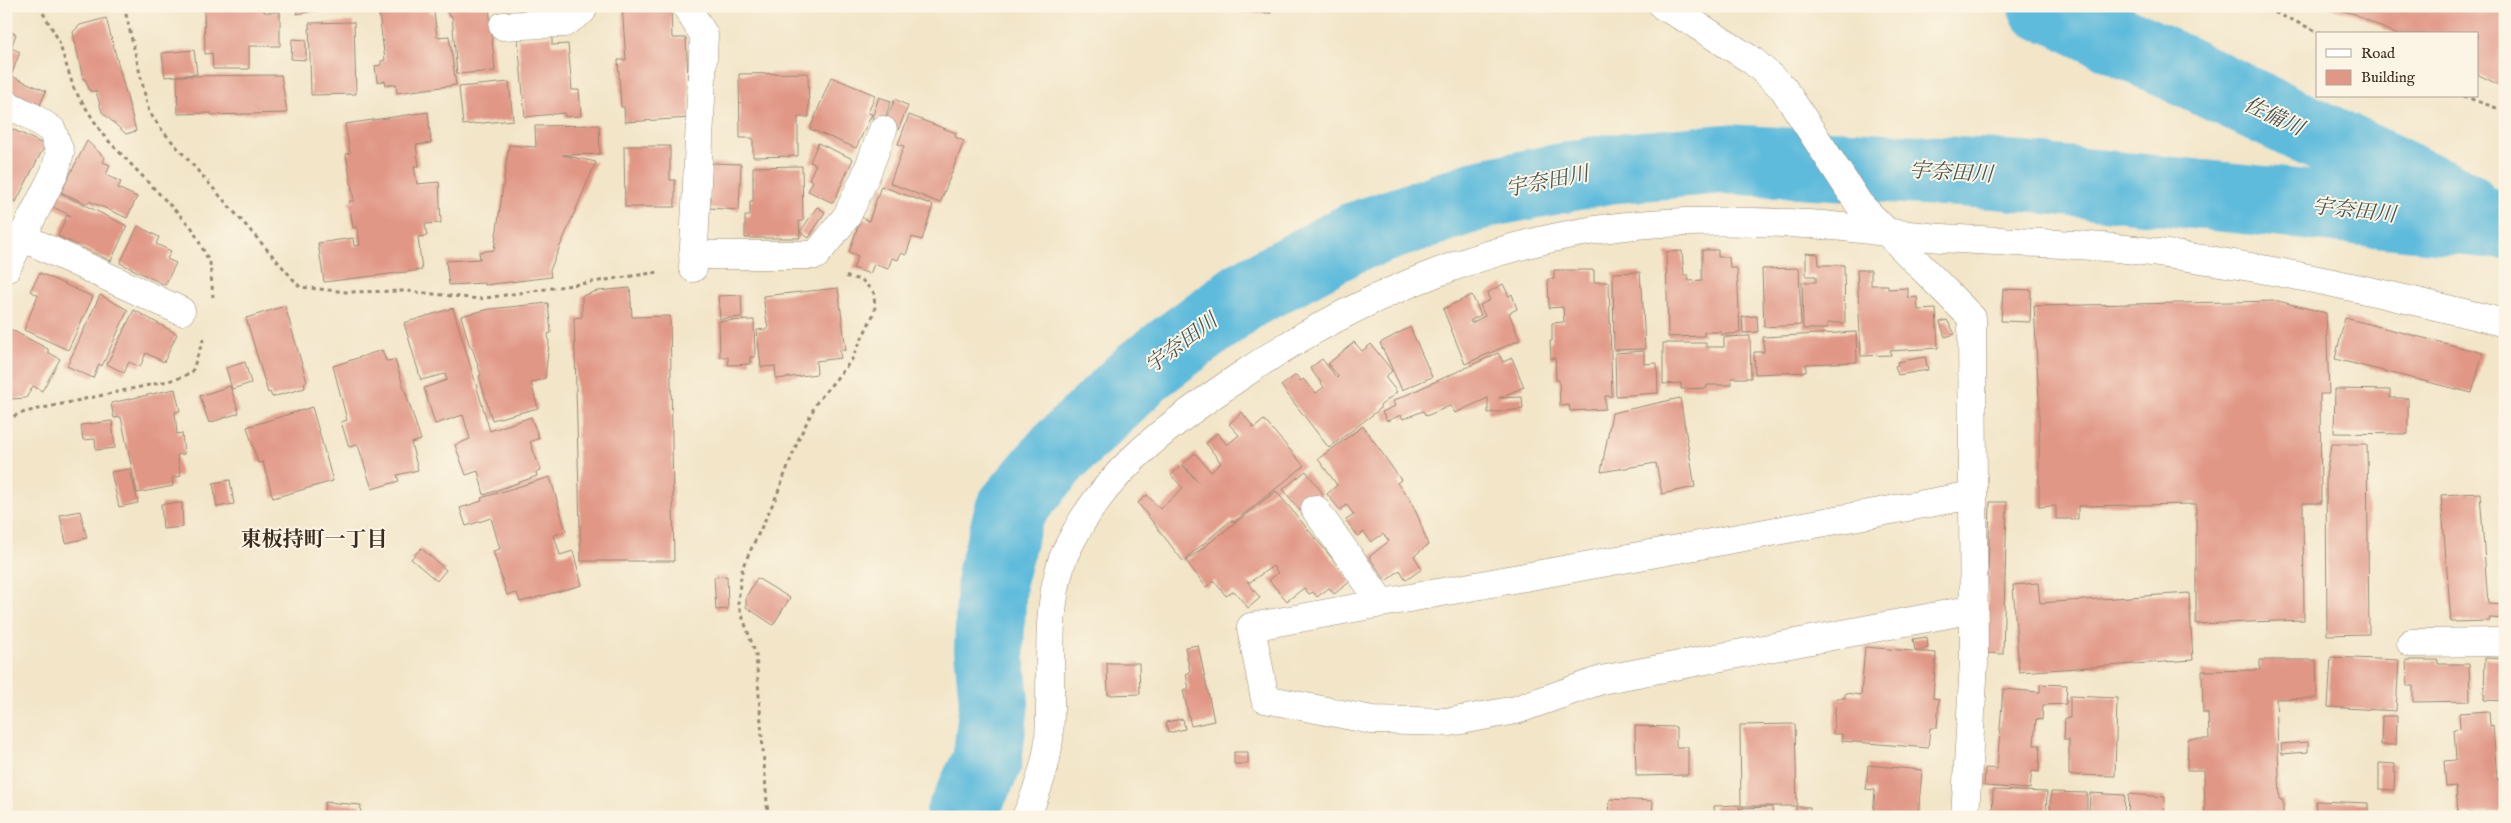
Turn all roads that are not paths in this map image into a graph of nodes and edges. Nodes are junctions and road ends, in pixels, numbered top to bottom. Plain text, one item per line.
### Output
1 (583, 6) edge
2 (686, 6) edge
3 (1663, 6) edge
4 (503, 26) dead end
5 (6, 104) edge
6 (883, 130) dead end
7 (1889, 234) junction
8 (22, 238) junction
9 (6, 268) edge
10 (181, 311) dead end
11 (2505, 323) edge
12 (1973, 495) junction
13 (1315, 509) dead end
14 (1382, 603) junction
15 (1974, 609) junction
16 (2505, 642) edge
17 (2411, 643) dead end
18 (1026, 817) edge
19 (1965, 817) edge

1 - 4 street
2 - 6 street
3 - 7 street
5 - 8 street
7 - 11 street
7 - 12 street
7 - 18 street
8 - 9 street
8 - 10 street
12 - 14 street
12 - 15 street
13 - 14 street
14 - 15 street
15 - 19 street
16 - 17 street

